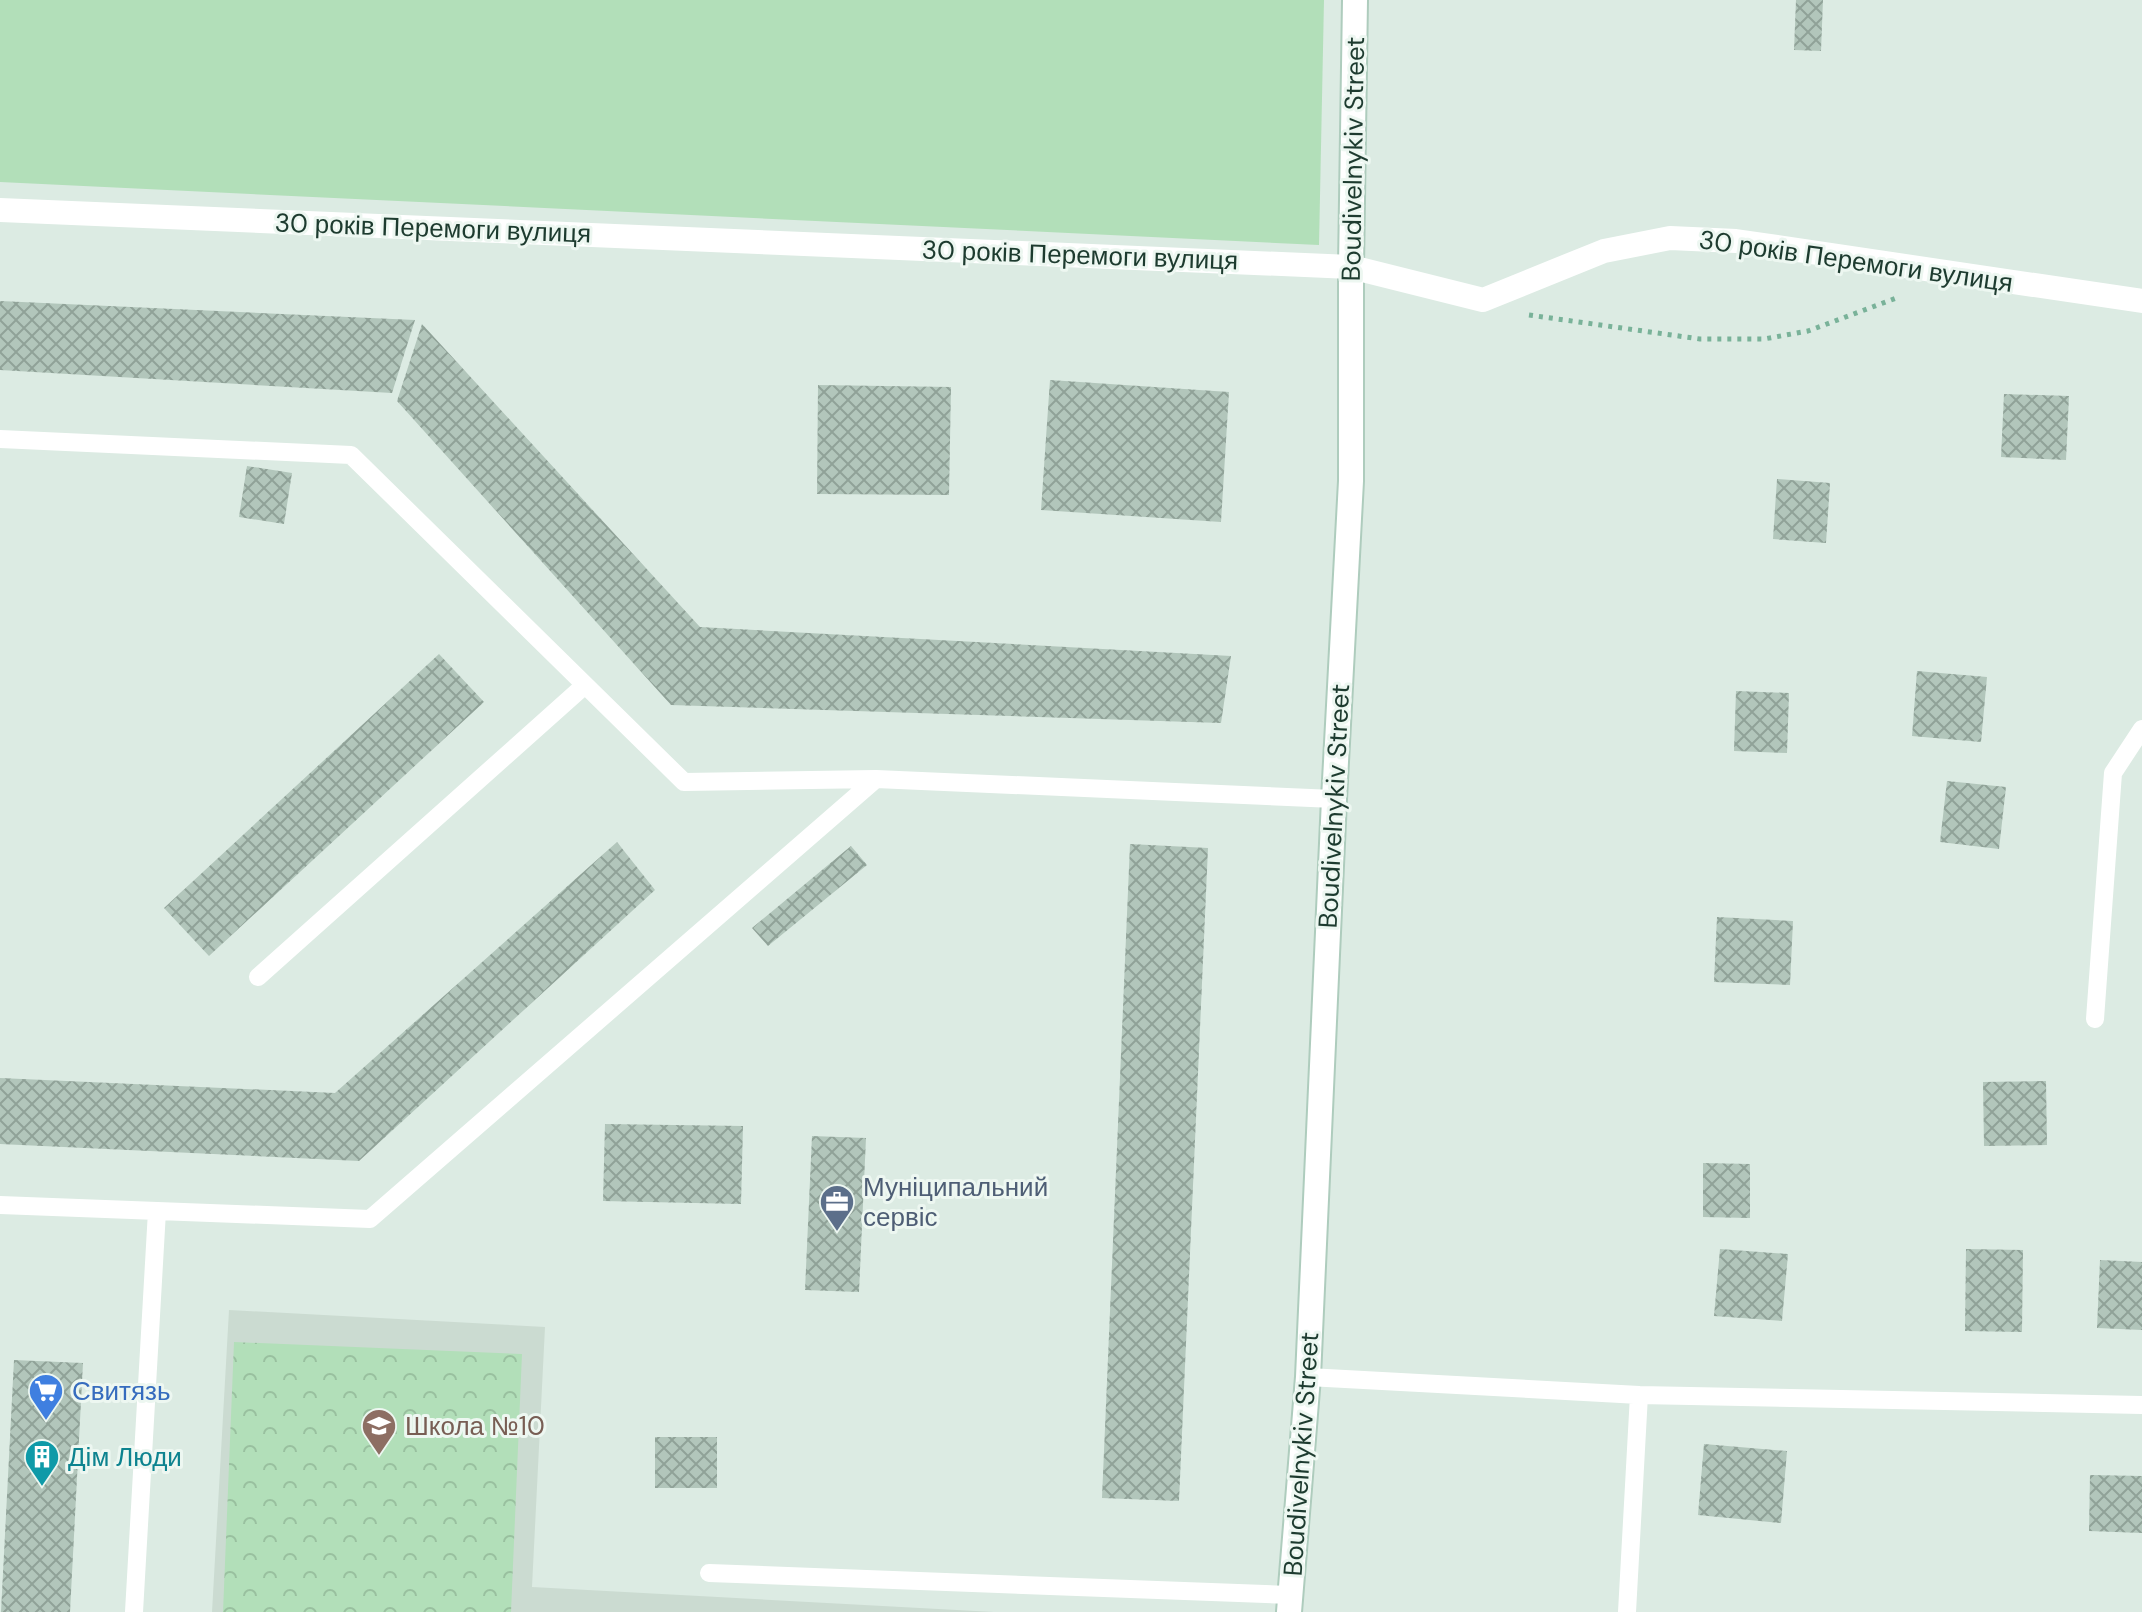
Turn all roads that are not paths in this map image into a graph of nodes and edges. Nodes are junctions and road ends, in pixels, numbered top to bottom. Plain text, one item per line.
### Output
1 (1355, 0) edge
2 (0, 210) edge
3 (1351, 267) junction
4 (2142, 301) edge
5 (0, 439) edge
6 (585, 685) junction
7 (2142, 729) edge
8 (876, 779) junction
9 (1334, 799) junction
10 (258, 977) dead end
11 (2095, 1019) dead end
12 (0, 1205) edge
13 (157, 1211) junction
14 (1308, 1377) junction
15 (1639, 1395) junction
16 (2142, 1405) edge
17 (709, 1573) dead end
18 (1289, 1603) edge
19 (134, 1612) edge
20 (1627, 1612) edge

1 - 3 street, Boudivelnykiv Street
2 - 3 street, 30 років Перемоги вулиця
3 - 4 street, 30 років Перемоги вулиця
3 - 9 street, Boudivelnykiv Street
5 - 6 lane
6 - 8 lane
6 - 10 lane
7 - 11 lane
8 - 9 lane
8 - 13 lane
9 - 14 street, Boudivelnykiv Street
12 - 13 lane
13 - 19 lane
14 - 15 lane
14 - 18 street, Boudivelnykiv Street
15 - 16 lane
15 - 20 lane
17 - 18 lane

